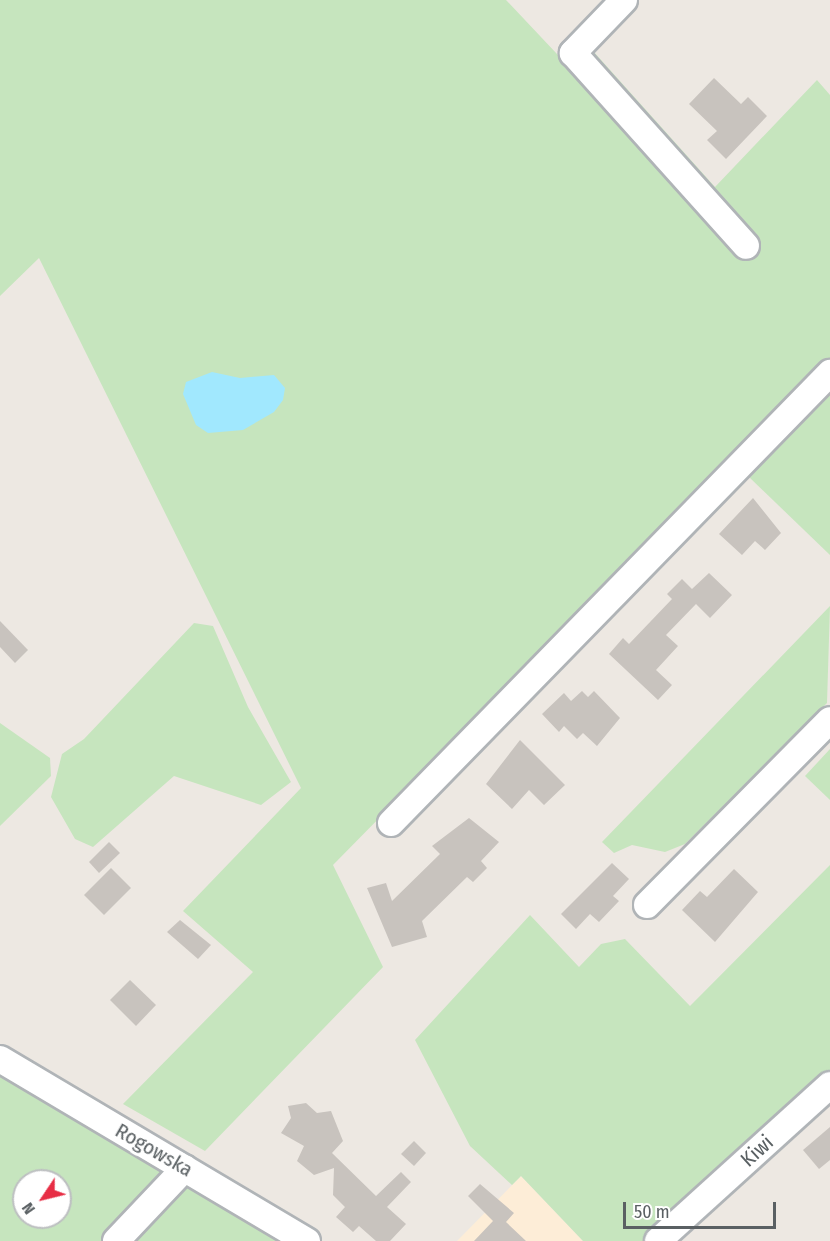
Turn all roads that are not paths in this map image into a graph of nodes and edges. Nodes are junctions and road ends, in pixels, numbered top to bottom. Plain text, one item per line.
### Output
1 (624, 0) edge
2 (746, 246) dead end
3 (830, 373) edge
4 (830, 720) edge
5 (391, 823) dead end
6 (647, 905) dead end
7 (0, 1059) edge
8 (830, 1085) edge
9 (185, 1168) junction
10 (116, 1241) edge
11 (307, 1241) edge
12 (658, 1241) edge

1 - 2 street
3 - 5 street
4 - 6 street
7 - 9 street, Rogowska
8 - 12 street, Kiwi
9 - 10 street
9 - 11 street, Rogowska

